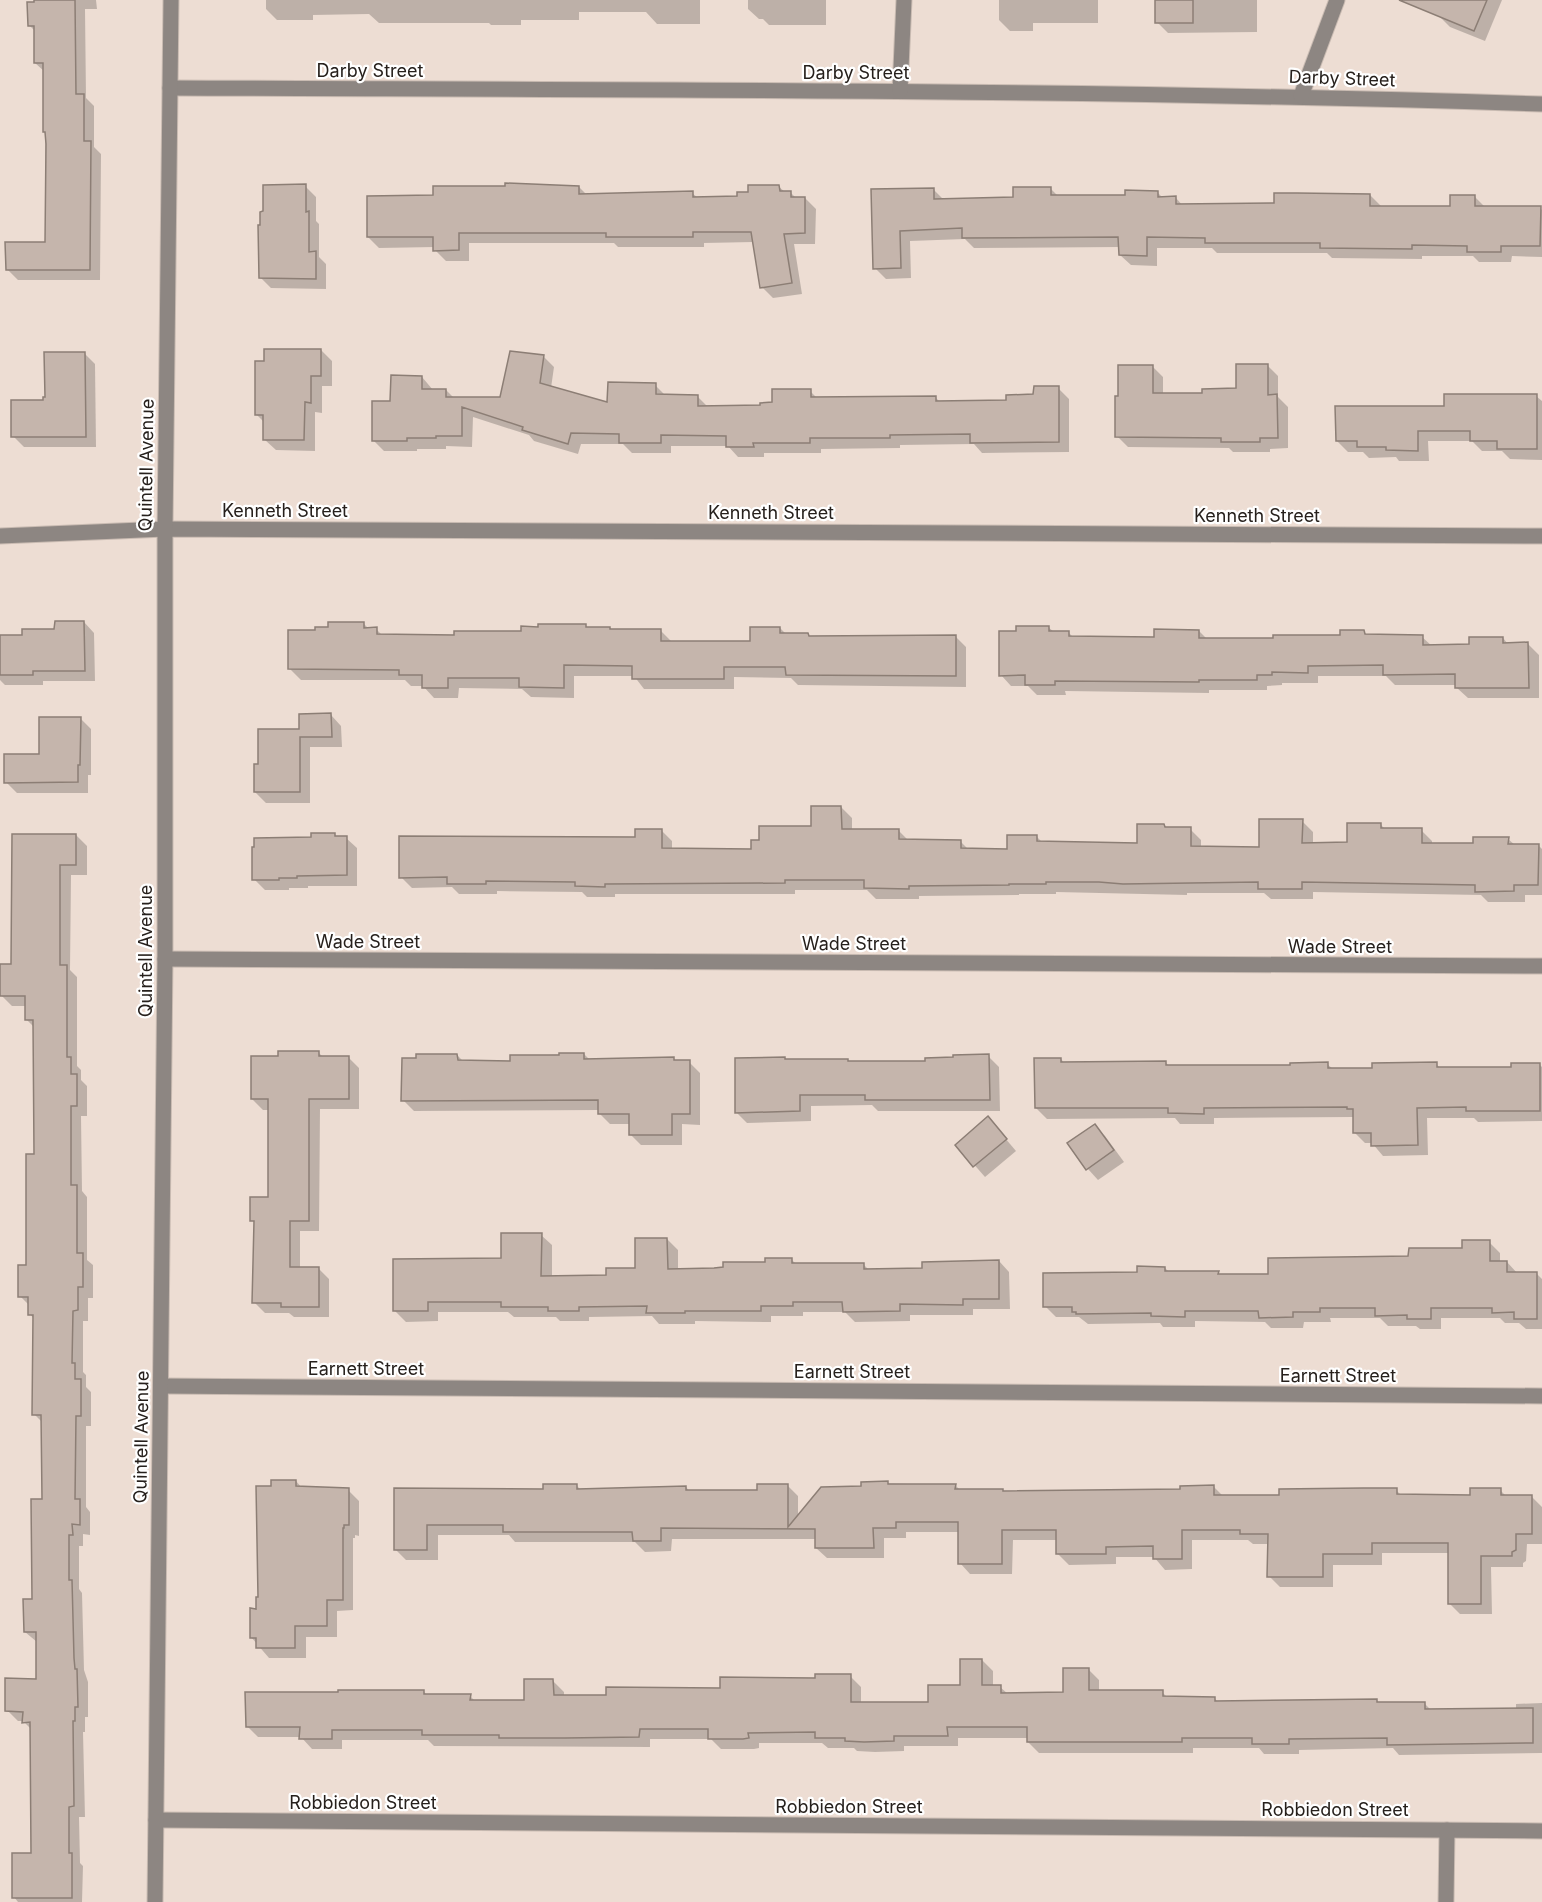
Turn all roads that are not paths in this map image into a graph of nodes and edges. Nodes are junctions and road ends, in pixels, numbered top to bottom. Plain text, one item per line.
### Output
1 (171, 0) edge
2 (904, 0) edge
3 (1337, 0) edge
4 (170, 88) junction
5 (900, 91) junction
6 (1302, 96) junction
7 (1541, 104) edge
8 (165, 529) junction
9 (0, 536) edge
10 (1542, 536) edge
11 (165, 959) junction
12 (1542, 966) edge
13 (161, 1386) junction
14 (1542, 1396) edge
15 (156, 1820) junction
16 (1447, 1830) junction
17 (1542, 1831) edge
18 (155, 1902) edge
19 (1446, 1902) edge

1 - 4 street, Quintell Avenue
2 - 5 street
3 - 6 street
4 - 5 street, Darby Street
4 - 8 street, Quintell Avenue
5 - 6 street, Darby Street
6 - 7 street, Darby Street
8 - 9 street, Kenneth Street
8 - 10 street, Kenneth Street
8 - 11 street, Quintell Avenue
11 - 12 street, Wade Street
11 - 13 street, Quintell Avenue
13 - 14 street, Earnett Street
13 - 15 street, Quintell Avenue
15 - 16 street, Robbiedon Street
15 - 18 street, Quintell Avenue
16 - 17 street, Robbiedon Street
16 - 19 street

